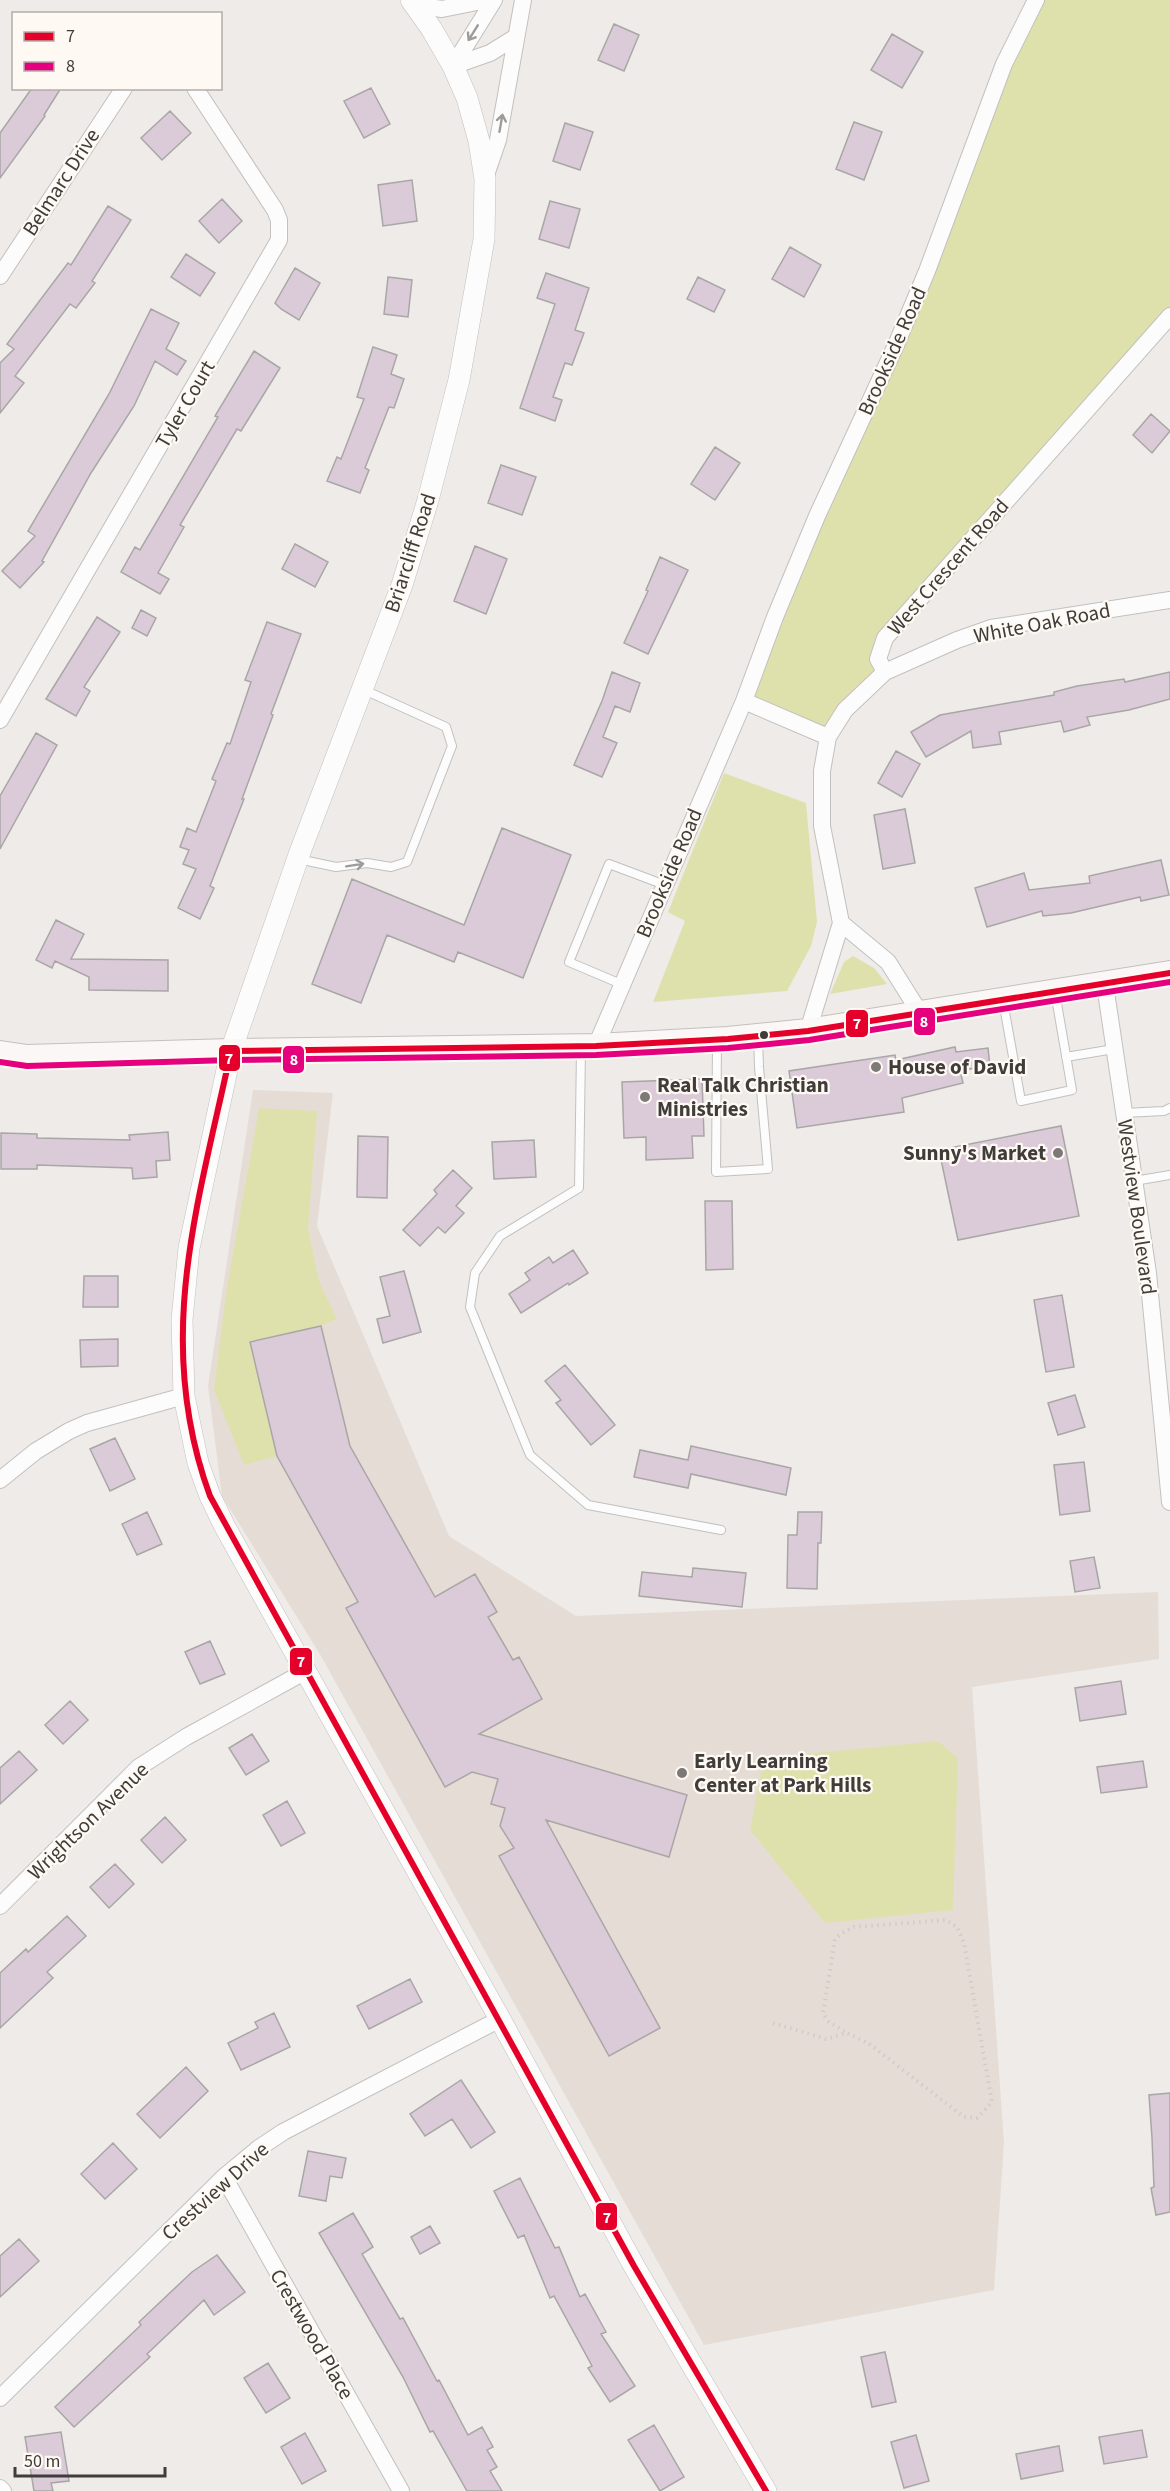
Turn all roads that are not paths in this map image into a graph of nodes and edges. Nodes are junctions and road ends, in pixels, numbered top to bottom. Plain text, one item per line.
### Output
1 (487, 0) edge
2 (494, 0) edge
3 (523, 0) edge
4 (1036, 0) edge
5 (413, 2) edge
6 (516, 37) junction
7 (453, 66) junction
8 (123, 90) edge
9 (196, 90) edge
10 (485, 179) junction
11 (0, 276) edge
12 (1170, 316) edge
13 (1170, 600) edge
14 (885, 672) junction
15 (362, 689) junction
16 (744, 701) junction
17 (0, 720) edge
18 (828, 737) junction
19 (298, 859) junction
20 (665, 885) junction
21 (840, 923) junction
22 (1170, 973) edge
23 (621, 984) junction
24 (1105, 985) junction
25 (1054, 992) junction
26 (1003, 1001) junction
27 (920, 1013) junction
28 (808, 1031) junction
29 (759, 1036) junction
30 (717, 1040) junction
31 (588, 1046) junction
32 (1114, 1049) junction
33 (231, 1051) junction
34 (0, 1053) edge
35 (1066, 1057) junction
36 (1170, 1108) edge
37 (1124, 1113) junction
38 (1170, 1175) edge
39 (1134, 1181) junction
40 (184, 1396) junction
41 (0, 1480) edge
42 (1170, 1502) edge
43 (721, 1530) dead end
44 (306, 1671) junction
45 (0, 1906) edge
46 (500, 2019) junction
47 (224, 2177) junction
48 (0, 2398) edge
49 (401, 2491) edge
50 (766, 2491) edge

1 - 5 street
2 -> 7 street
3 - 6 street, Briarcliff Road
4 - 16 street, Brookside Road
5 - 7 street
6 - 7 street
10 -> 6 street, Briarcliff Road
7 - 10 street
8 - 11 street, Belmarc Drive
9 - 17 street, Tyler Court
10 - 15 street, Briarcliff Road
12 - 14 street, West Crescent Road
13 - 14 street, White Oak Road
14 - 18 street
15 - 19 street, Briarcliff Road
19 -> 15 lane
16 - 18 street
16 - 20 street, Brookside Road
18 - 21 street
19 - 33 street, Briarcliff Road
20 - 23 street, Brookside Road
20 - 23 lane
21 - 27 street
21 - 28 street
22 - 24 main road
23 - 31 street, Brookside Road
24 - 25 main road
24 - 32 street, Westview Boulevard
25 - 26 main road
25 - 35 lane
26 - 27 main road
26 - 35 lane
27 - 28 main road
28 - 29 main road
29 - 30 main road
29 - 30 lane
30 - 31 main road
31 - 33 main road
31 - 43 lane
32 - 35 lane
32 - 37 street, Westview Boulevard
33 - 34 main road
33 - 40 street, Briarcliff Road
36 - 37 lane
37 - 39 street, Westview Boulevard
38 - 39 lane
39 - 42 street, Westview Boulevard
40 - 41 street
40 - 44 street, Briarcliff Road
44 - 45 street, Wrightson Avenue
44 - 46 street, Briarcliff Road
46 - 47 street, Crestview Drive
46 - 50 street, Briarcliff Road
47 - 48 street, Crestview Drive
47 - 49 street, Crestwood Place

